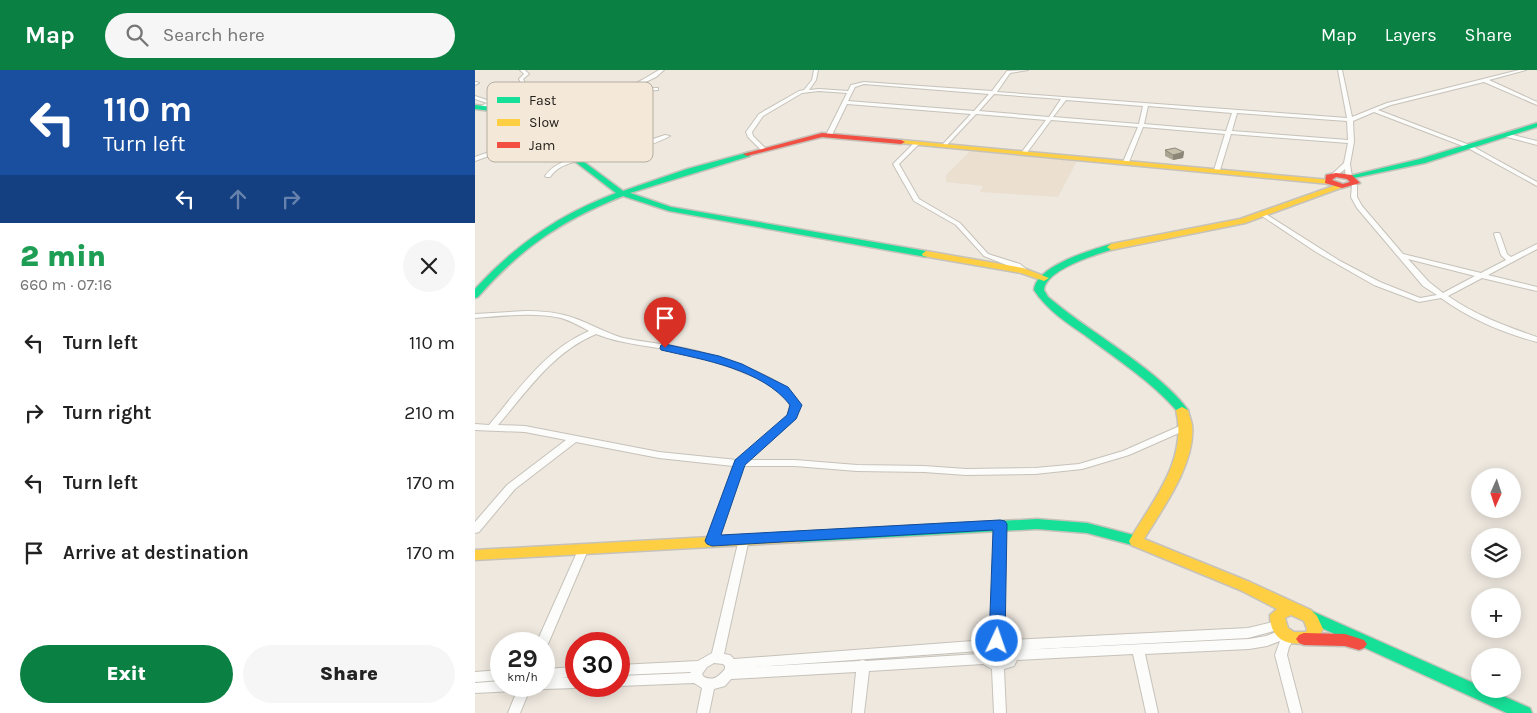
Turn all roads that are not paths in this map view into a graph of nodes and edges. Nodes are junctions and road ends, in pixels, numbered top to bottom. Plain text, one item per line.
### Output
1 (522, 70) edge
2 (662, 70) edge
3 (816, 70) edge
4 (1026, 70) edge
5 (1340, 70) edge
6 (1524, 70) edge
7 (1008, 71) edge
8 (1484, 80) junction
9 (522, 82) edge
10 (642, 82) edge
11 (653, 89) edge
12 (656, 89) dead end
13 (806, 91) junction
14 (849, 92) junction
15 (994, 92) junction
16 (475, 97) edge
17 (1065, 98) junction
18 (844, 102) junction
19 (1537, 104) edge
20 (1146, 105) junction
21 (482, 106) edge
22 (1349, 110) junction
23 (1373, 110) junction
24 (1235, 111) junction
25 (977, 112) junction
26 (1366, 113) junction
27 (1051, 118) junction
28 (1349, 120) junction
29 (1141, 125) junction
30 (1537, 125) edge
31 (1229, 132) junction
32 (829, 135) junction
33 (1505, 135) junction
34 (667, 136) dead end
35 (653, 141) edge
36 (1351, 142) junction
37 (917, 143) junction
38 (1537, 143) edge
39 (945, 145) junction
40 (1470, 147) junction
41 (763, 149) junction
42 (1024, 153) junction
43 (487, 155) edge
44 (475, 159) edge
45 (572, 162) edge
46 (580, 162) edge
47 (1126, 162) junction
48 (1217, 170) junction
49 (548, 176) dead end
50 (1341, 180) junction
51 (1537, 184) edge
52 (621, 193) junction
53 (1354, 197) junction
54 (1262, 214) junction
55 (1497, 234) dead end
56 (1537, 246) edge
57 (1400, 255) junction
58 (1511, 260) junction
59 (1061, 268) junction
60 (1025, 272) junction
61 (1482, 275) junction
62 (1044, 278) junction
63 (1537, 289) edge
64 (1039, 290) junction
65 (475, 295) edge
66 (1442, 296) junction
67 (475, 316) edge
68 (595, 331) junction
69 (1537, 340) edge
70 (475, 427) edge
71 (1185, 427) junction
72 (491, 428) junction
73 (575, 438) junction
74 (739, 463) junction
75 (1000, 524) junction
76 (475, 529) edge
77 (744, 539) junction
78 (712, 541) junction
79 (1136, 541) junction
80 (583, 550) junction
81 (475, 555) edge
82 (1245, 586) junction
83 (1293, 610) junction
84 (1307, 615) junction
85 (1281, 629) junction
86 (547, 632) edge
87 (1304, 639) junction
88 (992, 643) junction
89 (1139, 649) junction
90 (1379, 649) junction
91 (1012, 650) junction
92 (717, 657) junction
93 (986, 659) junction
94 (863, 665) junction
95 (998, 666) junction
96 (730, 669) junction
97 (630, 670) edge
98 (698, 672) junction
99 (490, 676) edge
100 (475, 677) edge
101 (630, 680) edge
102 (709, 685) junction
103 (475, 688) edge
104 (490, 688) edge
105 (519, 697) edge
106 (514, 713) edge
107 (703, 713) edge
108 (858, 713) edge
109 (999, 713) edge
110 (1152, 713) edge
111 (1296, 713) edge
112 (1524, 713) edge

1 - 9 street
2 - 10 street
3 - 13 street
4 - 7 street
5 - 22 street
6 - 8 street
7 - 15 street
8 - 19 street
8 - 23 street
11 - 12 street
13 - 14 street
13 - 41 street
14 - 15 street
14 - 18 street
15 - 17 street
15 - 25 street
16 - 21 street
17 - 20 street
17 - 27 street
18 - 25 street
18 - 32 street
20 - 24 street
20 - 29 street
22 - 26 street
22 - 28 street
23 - 26 street
23 - 40 street
24 - 28 street
24 - 31 street
25 - 27 street
25 - 39 street
26 - 28 street
27 - 29 street
27 - 42 street
28 - 36 street
29 - 31 street
29 - 47 street
30 - 33 street
31 - 36 street
31 - 48 street
32 - 37 street
32 - 41 street
33 - 38 street
33 - 40 street
34 - 35 street
36 - 50 street
37 - 39 street
37 - 60 street
39 - 42 street
40 - 50 street
40 - 51 street
41 - 52 street
42 - 47 street
43 - 44 street
45 - 49 street
46 - 52 street
47 - 48 street
48 - 50 street
50 - 53 street
50 - 53 street
50 - 54 street
52 - 60 street
52 - 65 street
53 - 57 street
54 - 59 street
54 - 66 street
55 - 58 street
56 - 58 street
57 - 61 street
57 - 66 street
58 - 61 street
59 - 60 street
59 - 62 street
60 - 62 street
60 - 64 street
61 - 63 street
61 - 66 street
62 - 64 street
64 - 71 street
66 - 69 street
67 - 68 street
68 - 72 street
68 - 74 street
70 - 72 street
71 - 74 street
71 - 79 street
72 - 73 street
73 - 74 street
73 - 76 street
74 - 78 street
75 - 77 street
75 - 79 street
75 - 88 street
77 - 78 street
77 - 92 street
78 - 80 street
79 - 82 street
80 - 81 street
80 - 86 street
82 - 83 street
82 - 85 street
83 - 84 street
83 - 85 street
84 - 87 street
84 - 90 street
85 - 87 street
85 - 89 street
85 - 91 street
85 - 111 street
87 - 90 street
88 - 91 street
88 - 93 street
88 - 96 street
89 - 91 street
89 - 110 street
90 - 112 street
91 - 95 street
92 - 96 street
92 - 98 street
93 - 94 street
93 - 95 street
94 - 96 street
94 - 108 street
95 - 109 street
96 - 102 street
97 - 98 street
98 - 101 street
98 - 102 street
99 - 100 street
102 - 107 street
103 - 104 street
105 - 106 street

